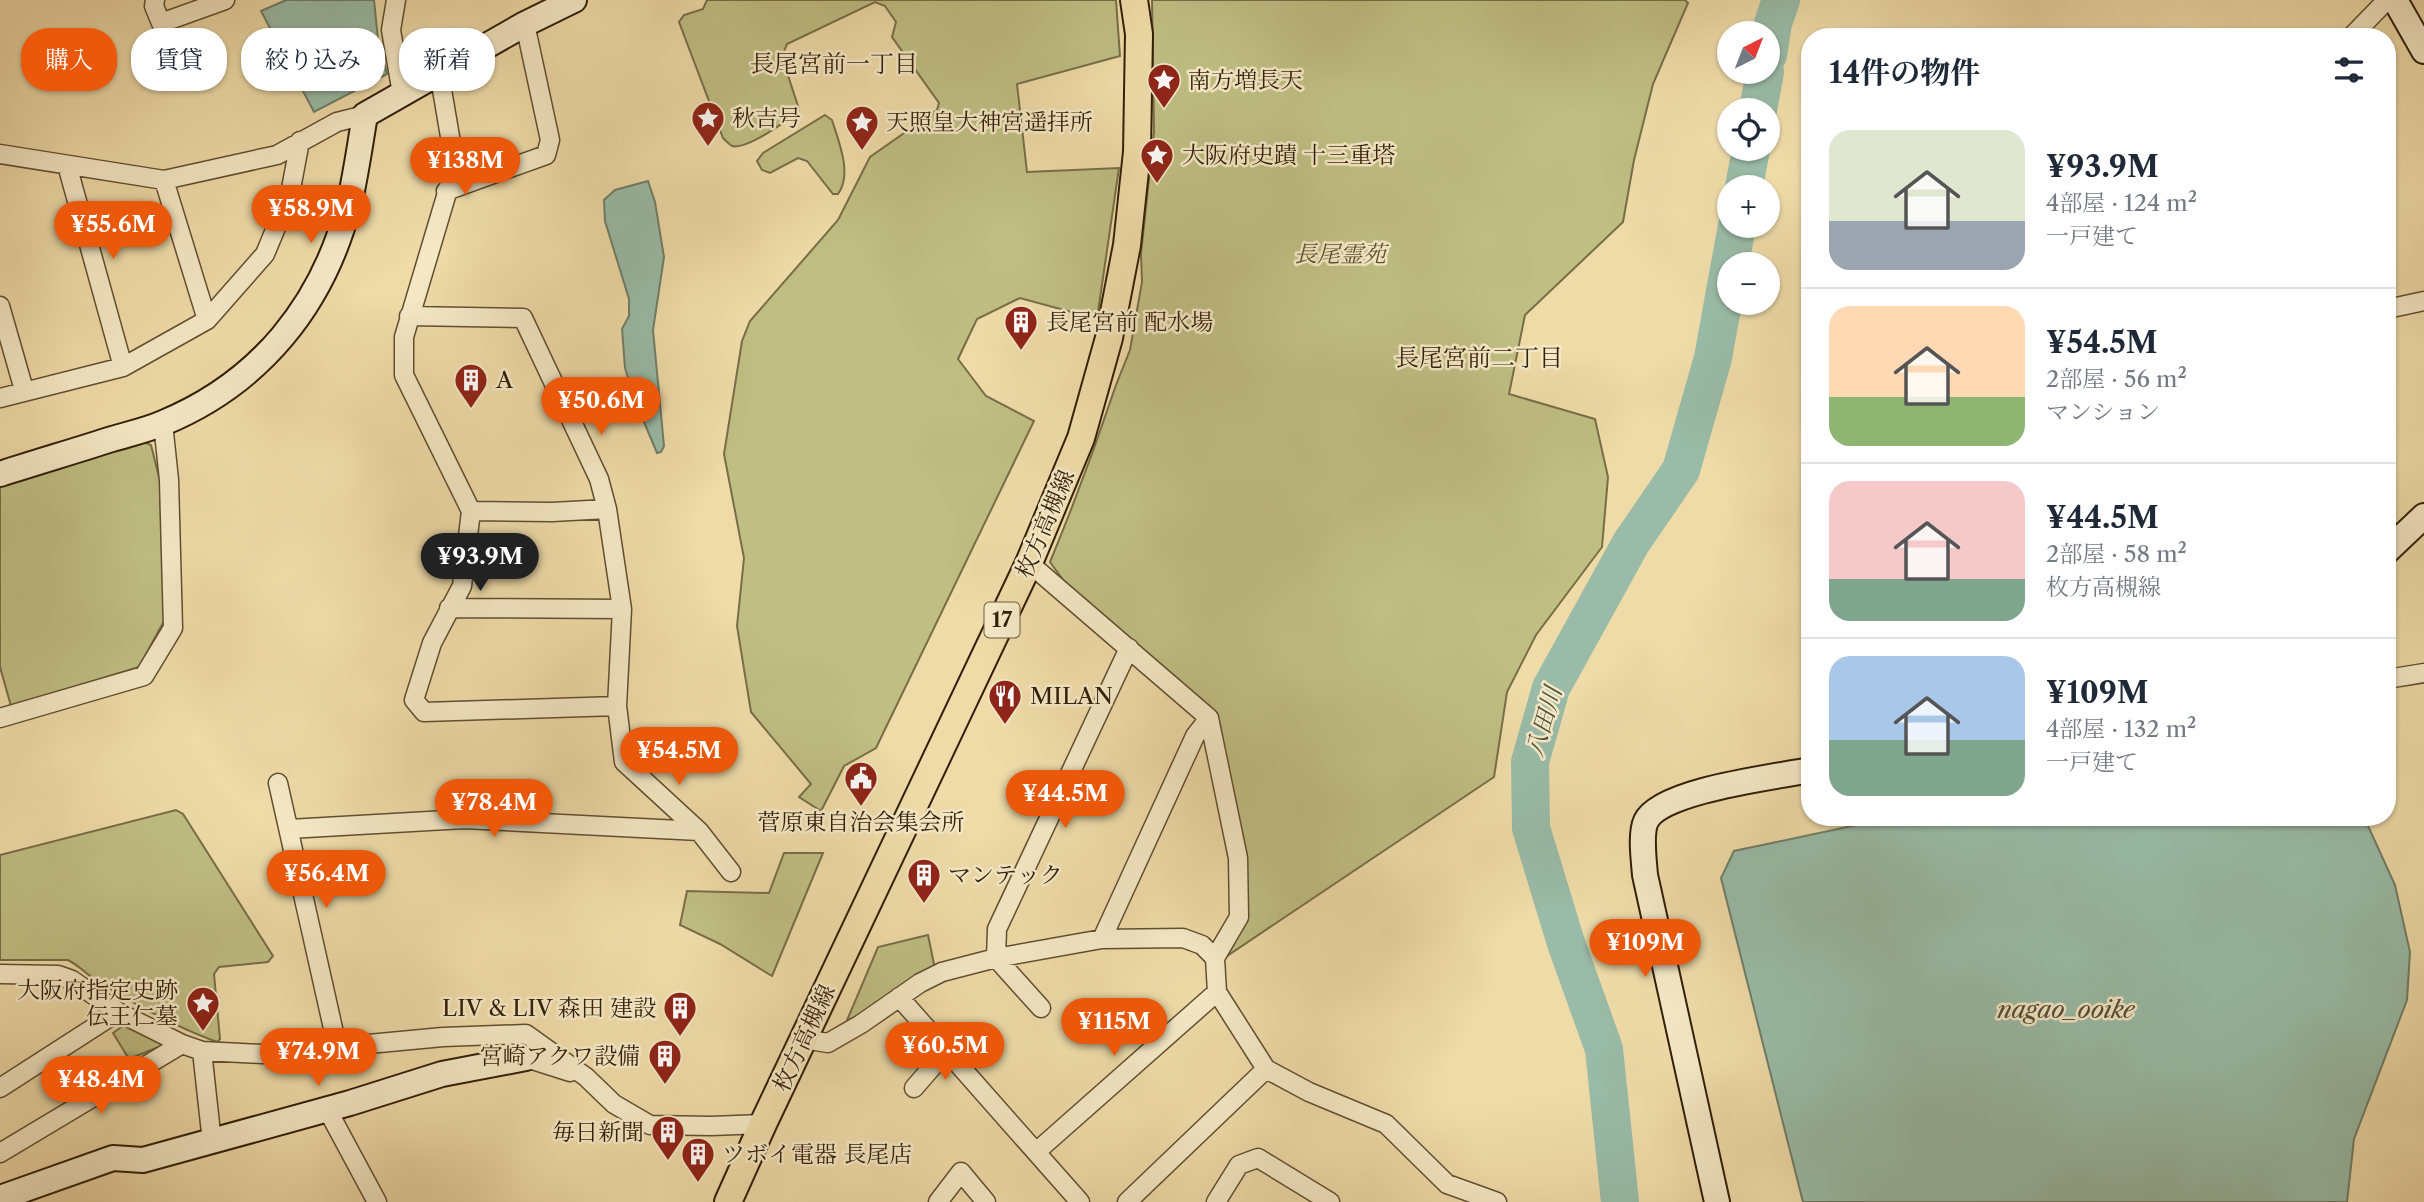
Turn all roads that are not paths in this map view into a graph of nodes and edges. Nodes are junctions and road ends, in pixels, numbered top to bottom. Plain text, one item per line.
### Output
1 (155, 0) edge
2 (225, 0) edge
3 (396, 0) edge
4 (574, 0) edge
5 (1135, 0) edge
6 (2387, 0) edge
7 (2395, 0) edge
8 (525, 24) junction
9 (2360, 28) edge
10 (495, 41) edge
11 (2424, 51) edge
12 (407, 91) edge
13 (442, 91) edge
14 (402, 94) junction
15 (365, 114) junction
16 (300, 141) junction
17 (0, 154) edge
18 (66, 165) junction
19 (164, 180) junction
20 (446, 191) junction
21 (2424, 301) edge
22 (0, 306) edge
23 (2396, 307) edge
24 (409, 316) junction
25 (207, 320) junction
26 (122, 367) junction
27 (24, 390) junction
28 (0, 398) edge
29 (163, 423) junction
30 (0, 474) edge
31 (607, 509) junction
32 (471, 511) junction
33 (2424, 516) edge
34 (2396, 542) edge
35 (1029, 563) junction
36 (449, 608) junction
37 (622, 609) junction
38 (1129, 648) junction
39 (2424, 673) edge
40 (2396, 678) edge
41 (617, 706) junction
42 (0, 718) edge
43 (1209, 718) junction
44 (1801, 772) edge
45 (278, 783) dead end
46 (289, 829) junction
47 (699, 831) junction
48 (731, 872) dead end
49 (1102, 939) junction
50 (996, 958) junction
51 (1215, 958) junction
52 (0, 974) edge
53 (1217, 992) junction
54 (899, 997) junction
55 (1041, 1008) dead end
56 (118, 1012) junction
57 (803, 1039) junction
58 (182, 1044) junction
59 (337, 1046) junction
60 (202, 1051) junction
61 (946, 1051) junction
62 (526, 1058) joint
63 (1266, 1069) junction
64 (586, 1077) junction
65 (0, 1088) edge
66 (914, 1088) dead end
67 (327, 1109) junction
68 (763, 1124) junction
69 (212, 1142) junction
70 (1036, 1152) junction
71 (0, 1153) edge
72 (0, 1198) edge
73 (377, 1202) edge
74 (728, 1202) edge
75 (938, 1202) edge
76 (986, 1202) edge
77 (1080, 1202) edge
78 (1127, 1202) edge
79 (1216, 1202) edge
80 (1330, 1202) edge
81 (1497, 1202) edge
82 (1717, 1202) edge

1 - 2 street
3 - 14 street
4 - 8 street
5 - 35 main road, 枚方高槻線 / 17
6 - 9 street
7 - 11 street
8 - 10 street
8 - 20 street
12 - 14 street
13 - 20 street
14 - 15 street
15 - 16 street
15 - 29 street
16 - 19 street
16 - 25 street
17 - 18 street
18 - 19 street
18 - 26 street
19 - 25 street
20 - 24 street
21 - 23 street
22 - 27 street
24 - 31 street
24 - 32 street
25 - 26 street
26 - 27 street
27 - 28 street
29 - 30 street
29 - 42 street
31 - 32 street
31 - 37 street
32 - 36 street
33 - 34 street
35 - 38 street
35 - 57 main road, 枚方高槻線 / 17
36 - 37 street
36 - 41 street
37 - 41 street
38 - 43 street
38 - 50 street
39 - 40 street
41 - 47 street
43 - 49 street
43 - 51 street
44 - 82 street
45 - 46 street
46 - 47 street
46 - 59 street
47 - 48 street
49 - 50 street
49 - 51 street
50 - 54 street
50 - 55 street
51 - 53 street
52 - 56 street
53 - 63 street
53 - 70 street
54 - 57 street
54 - 61 street
56 - 58 street
56 - 65 street
57 - 68 main road, 枚方高槻線 / 17
58 - 60 street
58 - 71 street
59 - 60 street
59 - 64 street
60 - 69 street
61 - 66 street
61 - 70 street
62 - 64 street
62 - 67 street
63 - 78 street
63 - 81 street
64 - 68 street
67 - 69 street
67 - 73 street
68 - 74 main road, 枚方高槻線 / 17
69 - 72 street
70 - 77 street
75 - 76 street
79 - 80 street

